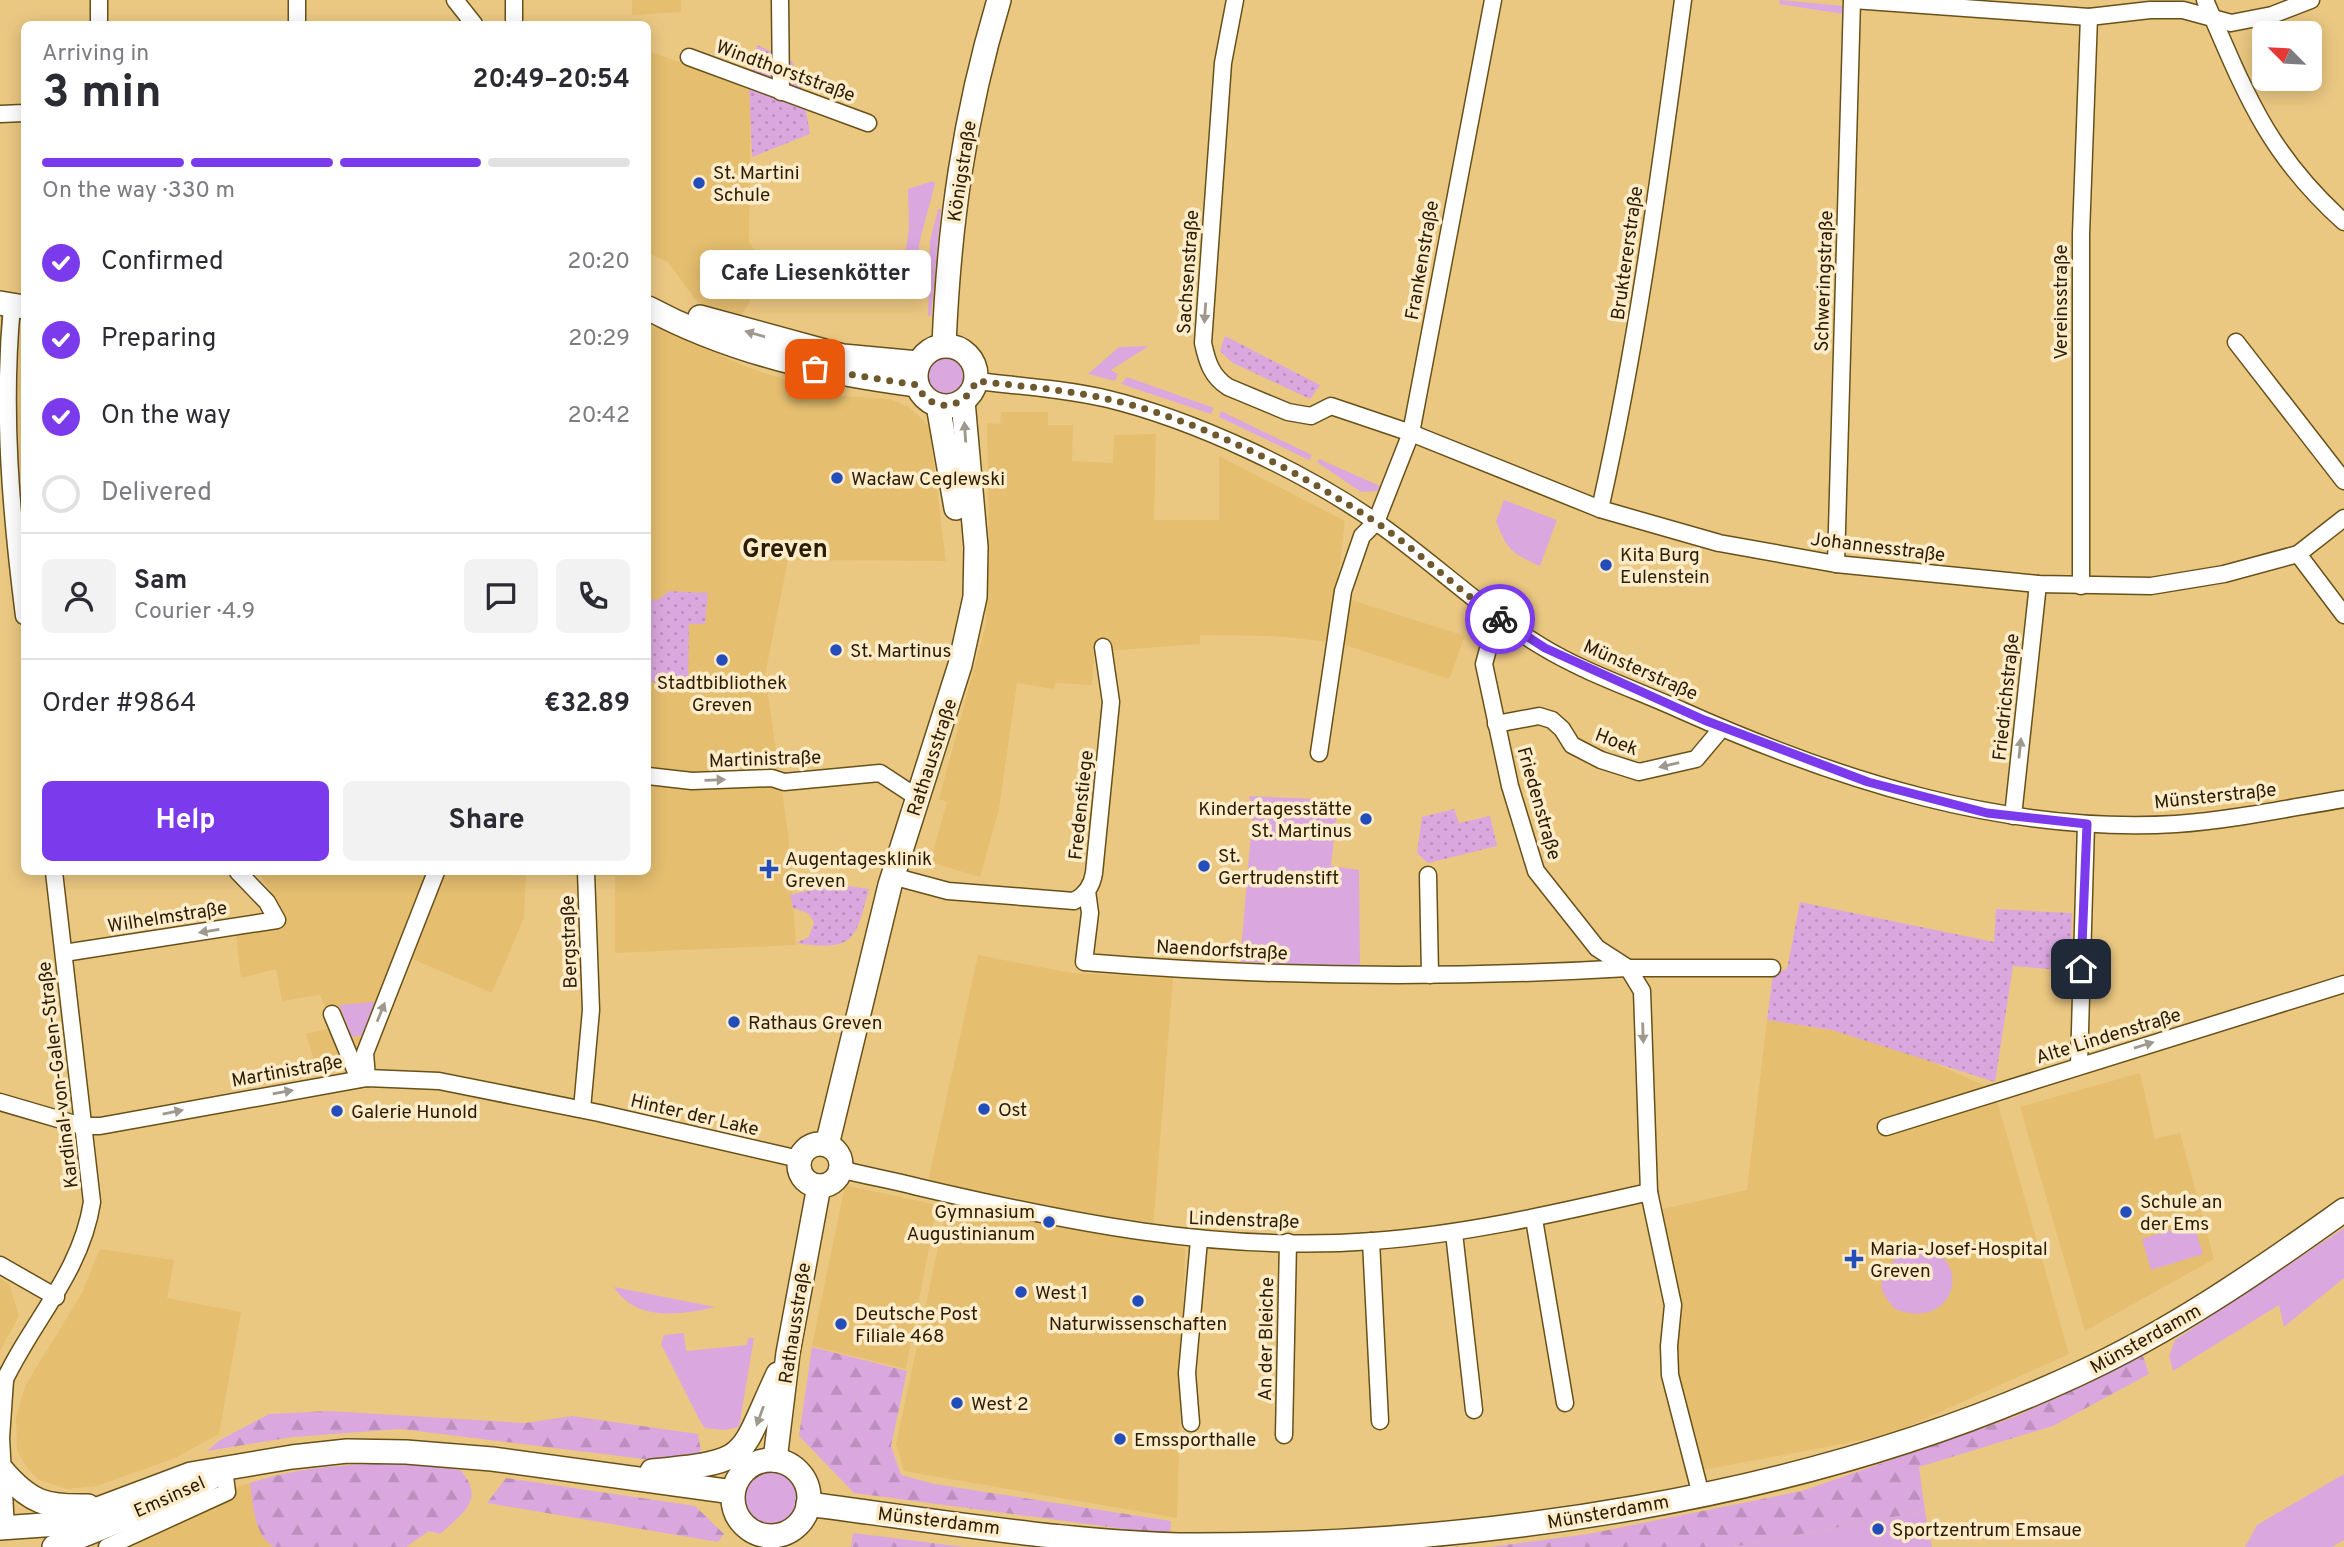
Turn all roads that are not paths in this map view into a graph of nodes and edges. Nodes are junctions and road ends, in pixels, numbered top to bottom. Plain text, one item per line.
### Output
1 (99, 0) edge
2 (297, 0) edge
3 (455, 0) edge
4 (514, 0) edge
5 (780, 0) edge
6 (999, 0) edge
7 (1235, 0) edge
8 (1493, 0) edge
9 (1683, 0) edge
10 (1852, 0) edge
11 (2205, 0) edge
12 (2311, 0) edge
13 (1926, 3) edge
14 (2089, 17) junction
15 (2213, 20) junction
16 (99, 21) edge
17 (297, 21) edge
18 (472, 21) edge
19 (514, 21) edge
20 (689, 57) dead end
21 (781, 92) junction
22 (21, 113) edge
23 (0, 114) edge
24 (868, 123) dead end
25 (2344, 222) edge
26 (12, 305) edge
27 (651, 308) edge
28 (2236, 342) dead end
29 (944, 345) junction
30 (918, 374) junction
31 (976, 381) junction
32 (963, 401) junction
33 (938, 405) junction
34 (1411, 433) junction
35 (2344, 481) edge
36 (6, 490) edge
37 (1600, 509) junction
38 (2344, 518) edge
39 (1376, 522) junction
40 (2298, 554) junction
41 (1836, 564) junction
42 (2038, 584) junction
43 (2081, 586) junction
44 (21, 595) edge
45 (970, 597) junction
46 (2344, 615) edge
47 (1497, 616) junction
48 (1103, 648) dead end
49 (1496, 724) junction
50 (1723, 728) junction
51 (1320, 753) dead end
52 (651, 776) edge
53 (918, 798) junction
54 (2344, 799) edge
55 (2013, 816) junction
56 (2087, 824) junction
57 (54, 875) edge
58 (435, 875) edge
59 (586, 875) edge
60 (1428, 875) dead end
61 (242, 876) edge
62 (892, 876) junction
63 (1087, 891) junction
64 (64, 953) junction
65 (1628, 968) junction
66 (1772, 968) dead end
67 (1430, 975) junction
68 (2344, 984) edge
69 (332, 1014) dead end
70 (2079, 1065) junction
71 (363, 1078) junction
72 (0, 1102) edge
73 (582, 1109) junction
74 (82, 1126) junction
75 (1886, 1127) dead end
76 (827, 1145) junction
77 (799, 1159) junction
78 (840, 1169) junction
79 (818, 1186) junction
80 (1649, 1192) junction
81 (2344, 1210) edge
82 (1534, 1219) junction
83 (1454, 1233) junction
84 (1199, 1240) junction
85 (1371, 1241) junction
86 (1288, 1242) junction
87 (0, 1265) edge
88 (56, 1297) junction
89 (788, 1353) junction
90 (3, 1384) edge
91 (1565, 1403) dead end
92 (1474, 1410) dead end
93 (1381, 1421) dead end
94 (1191, 1423) dead end
95 (1284, 1436) dead end
96 (775, 1460) junction
97 (224, 1469) junction
98 (2, 1470) junction
99 (614, 1474) junction
100 (733, 1492) junction
101 (1701, 1495) junction
102 (808, 1504) junction
103 (109, 1506) junction
104 (4, 1535) edge
105 (67, 1544) edge
106 (107, 1547) edge

1 - 16 street
2 - 17 street
3 - 18 street
4 - 19 street
5 - 21 street
6 - 29 main road, Königstraße
7 -> 34 street, Sachsenstraße
8 - 34 street, Frankenstraße
9 - 37 street, Bruktererstraße
10 - 13 street
10 - 41 street, Schweringstraße
11 - 15 street
12 - 15 street
13 - 14 street
14 - 15 street
14 - 43 street, Vereinsstraße
15 - 25 street
20 - 21 street, Windthorststraße
21 - 24 street, Windthorststraße
22 - 23 street
26 - 36 street
27 - 30 main road
28 - 35 street
29 - 30 main road
29 - 31 main road
30 - 33 main road
31 - 32 main road
31 - 39 street, Münsterstraße
32 - 33 main road
45 -> 32 main road
33 - 45 main road
34 - 37 street, Johannesstraße
34 - 39 street, Frankenstraße
36 - 44 street
37 - 41 street, Johannesstraße
38 - 40 street, Johannesstraße
39 - 47 street, Münsterstraße
39 - 51 street, Frankenstraße
40 - 43 street, Johannesstraße
40 - 46 street
41 - 42 street, Johannesstraße
42 - 43 street, Johannesstraße
55 -> 42 street, Friedrichstraße
45 - 53 main road, Rathausstraße
47 - 49 street, Friedenstraße
47 - 50 street, Münsterstraße
48 - 63 street, Fredenstiege
50 -> 49 street, Hoek
49 - 65 street, Friedenstraße
50 - 55 street, Münsterstraße
52 -> 53 street, Martinistraße
53 - 62 main road, Rathausstraße
54 - 56 street, Münsterstraße
55 - 56 street, Münsterstraße
56 - 70 street
57 - 64 street, Kardinal-von-Galen-Straße
71 -> 58 street, Martinistraße
59 - 73 street, Bergstraße
60 - 67 street
61 -> 64 street, Wilhelmstraße
62 - 63 street
62 - 76 main road, Rathausstraße
63 - 67 street, Naendorfstraße
64 - 74 street, Kardinal-von-Galen-Straße
65 - 66 street
65 - 67 street, Naendorfstraße
65 -> 80 street
70 -> 68 street, Alte Lindenstraße
69 - 71 street
70 - 75 street, Alte Lindenstraße
71 - 73 street, Hinter der Lake
74 -> 71 street, Martinistraße
72 - 74 street
73 - 77 street, Hinter der Lake
74 - 88 street, Kardinal-von-Galen-Straße
76 - 77 main road
76 - 78 main road
77 - 79 main road
78 - 79 main road
78 - 84 street, Lindenstraße
79 - 89 main road, Rathausstraße
80 - 82 street, Lindenstraße
80 - 101 street
81 - 101 main road, Münsterdamm
82 - 83 street, Lindenstraße
82 - 91 street
83 - 85 street, Lindenstraße
83 - 92 street
84 - 86 street, Lindenstraße
84 - 94 street
85 - 86 street, Lindenstraße
85 - 93 street
86 - 95 street, An der Bleiche
87 - 88 street
88 - 90 street, Kardinal-von-Galen-Straße
89 - 96 main road, Rathausstraße
89 -> 99 main road
90 - 98 street, Kardinal-von-Galen-Straße
96 - 100 main road
96 - 102 main road
97 - 99 main road
97 - 103 main road
97 - 105 main road
97 - 106 street, Emsinsel
98 - 103 main road
98 - 104 street, Kardinal-von-Galen-Straße
99 - 100 main road
100 - 102 main road
101 - 102 main road, Münsterdamm
103 - 104 main road

